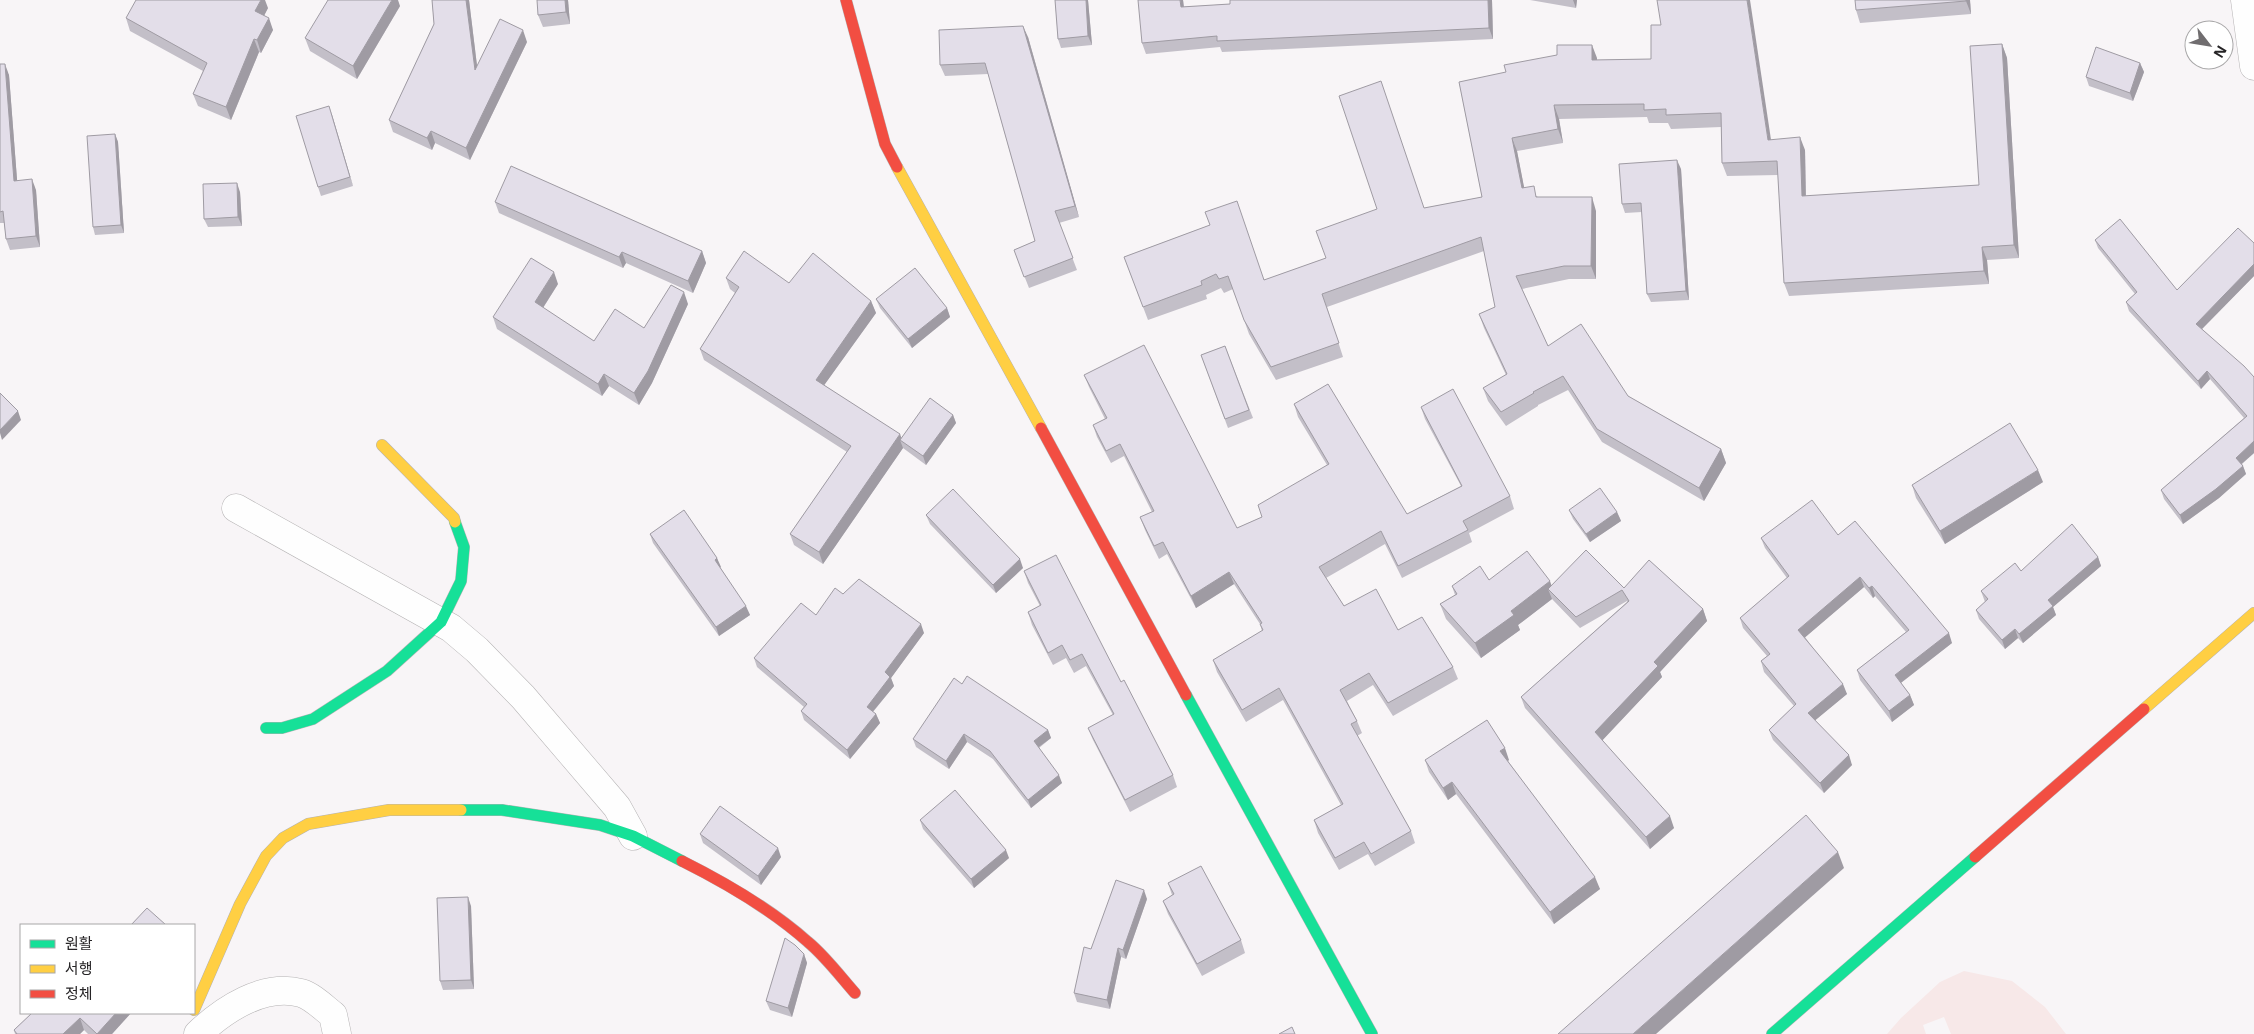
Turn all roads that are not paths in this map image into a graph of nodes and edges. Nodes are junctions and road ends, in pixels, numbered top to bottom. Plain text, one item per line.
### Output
1 (846, 0) edge
2 (2245, 0) edge
3 (2254, 66) edge
4 (382, 445) dead end
5 (236, 508) dead end
6 (2254, 613) edge
7 (440, 622) junction
8 (266, 728) dead end
9 (633, 836) junction
10 (855, 993) dead end
11 (195, 1007) edge
12 (192, 1014) edge
13 (185, 1034) edge
14 (198, 1034) edge
15 (337, 1034) edge
16 (1372, 1034) edge
17 (1772, 1034) edge

1 - 16 street
2 - 3 street
4 - 7 street
5 - 7 street
6 - 17 street
7 - 8 street
7 - 9 street
9 - 10 street
9 - 11 street
12 - 13 street
14 - 15 street

